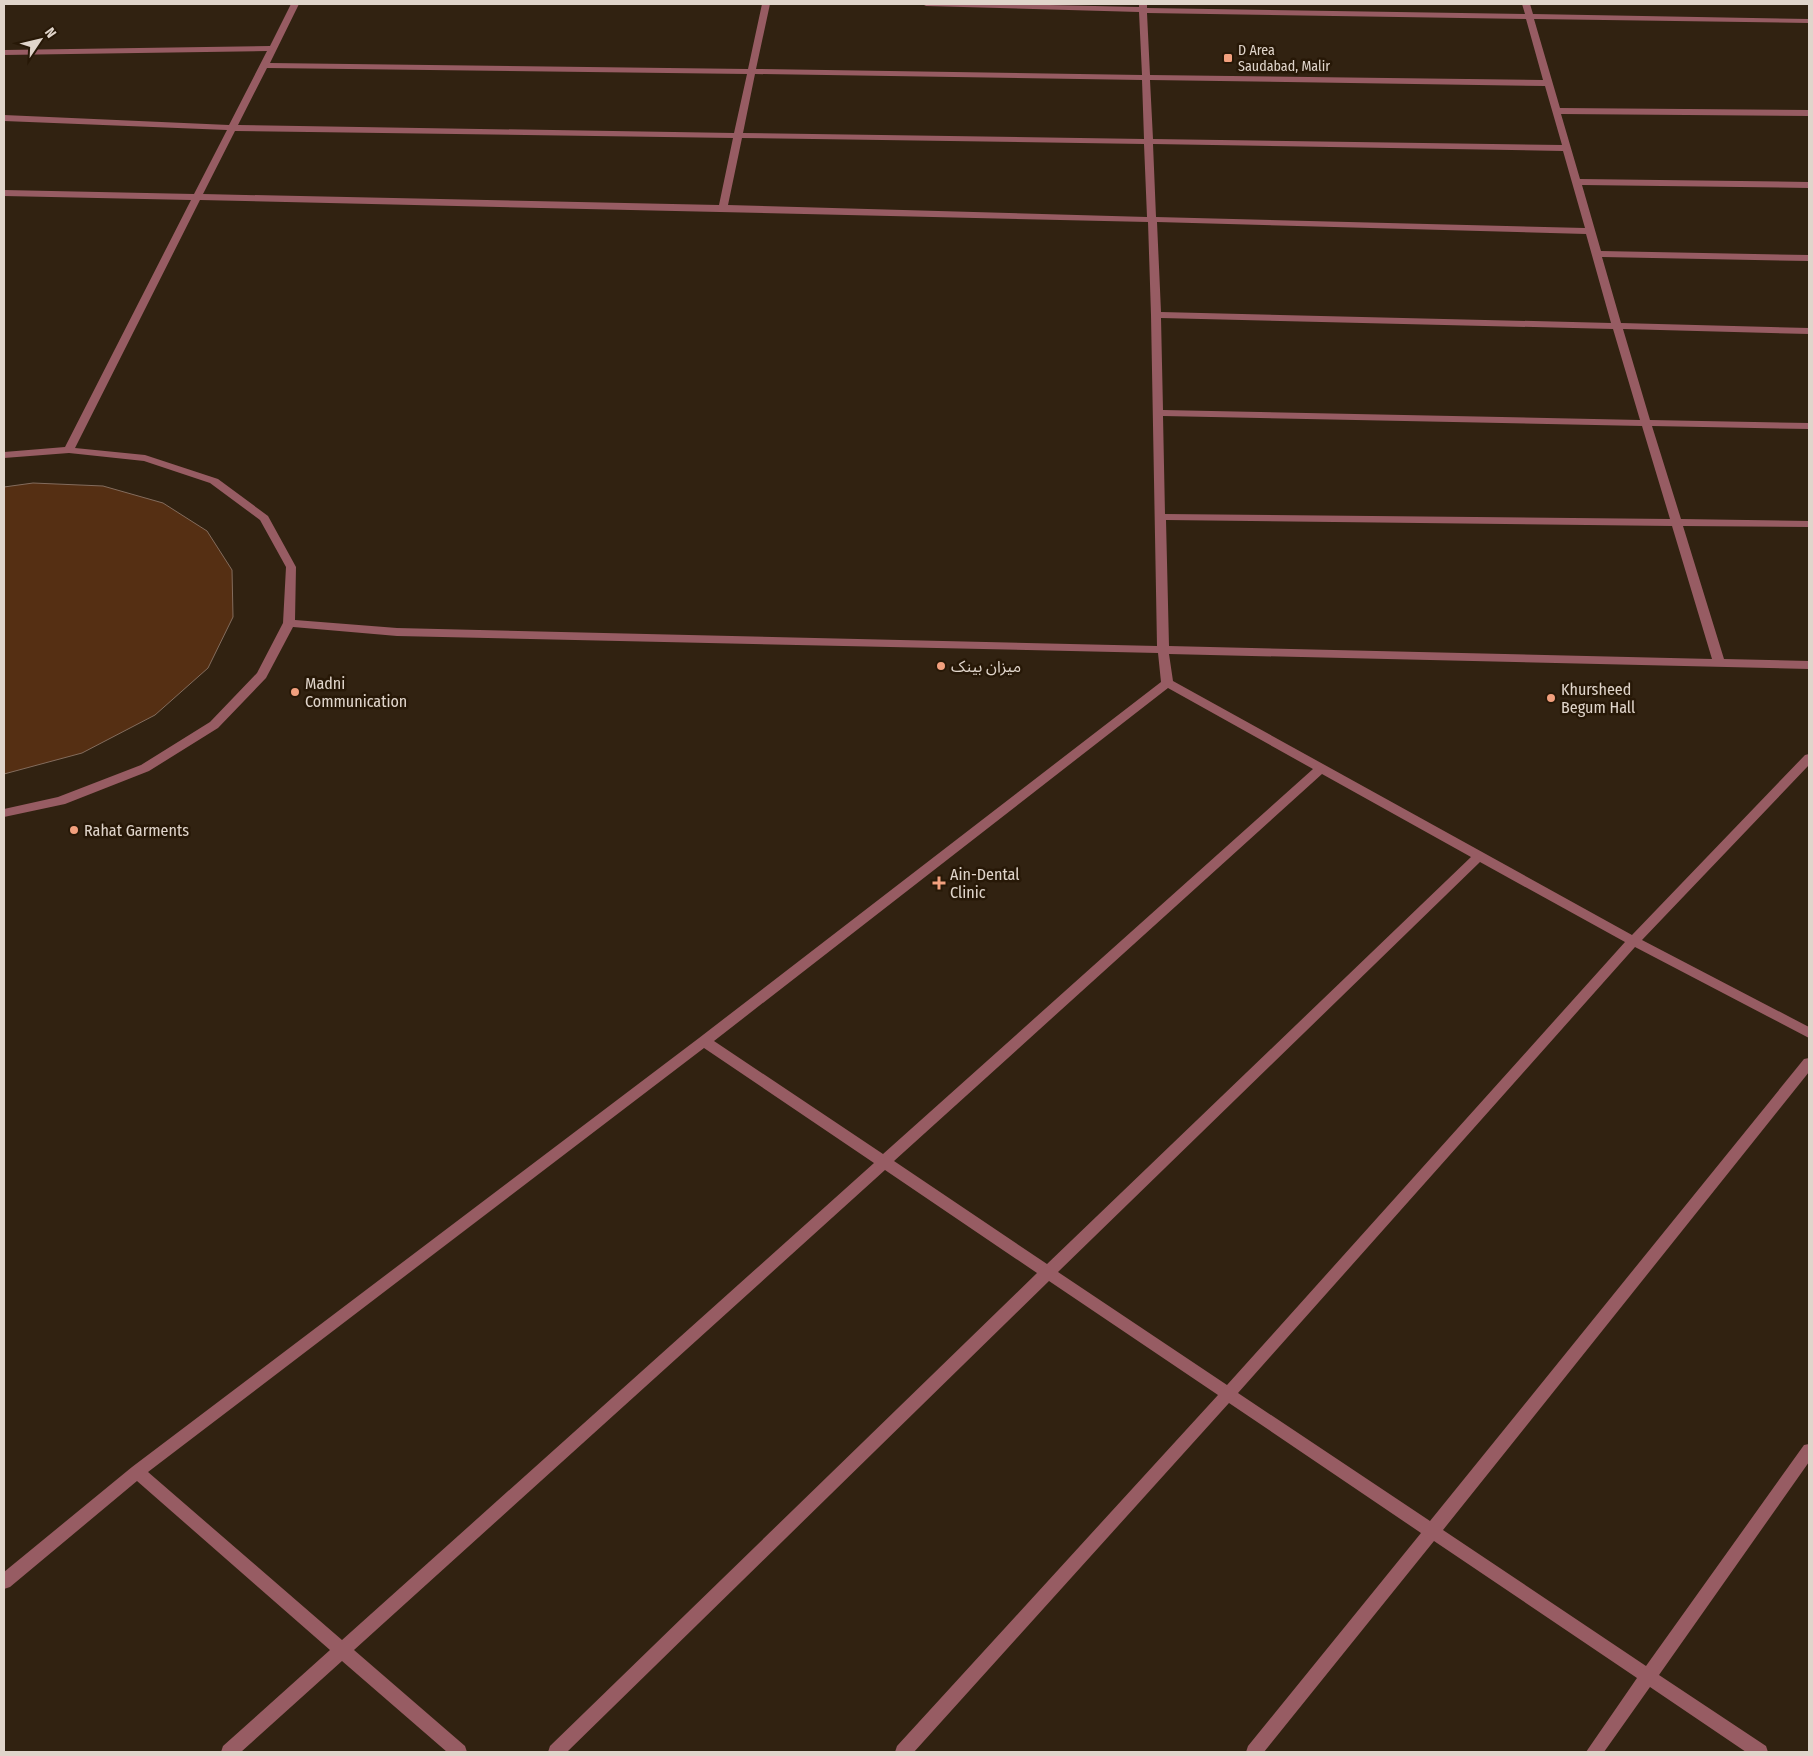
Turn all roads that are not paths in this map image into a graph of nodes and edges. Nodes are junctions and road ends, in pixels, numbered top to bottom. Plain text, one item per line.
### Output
1 (295, 4) edge
2 (766, 4) edge
3 (926, 4) edge
4 (1526, 4) edge
5 (1143, 7) edge
6 (1528, 16) junction
7 (1809, 21) edge
8 (272, 48) junction
9 (4, 52) edge
10 (264, 65) junction
11 (752, 72) junction
12 (1146, 77) junction
13 (1548, 83) junction
14 (1556, 111) junction
15 (1809, 113) edge
16 (4, 118) edge
17 (232, 128) junction
18 (738, 136) junction
19 (1149, 142) junction
20 (1566, 148) junction
21 (1576, 182) junction
22 (1809, 185) edge
23 (4, 193) edge
24 (197, 196) junction
25 (723, 208) junction
26 (1152, 219) junction
27 (1590, 231) junction
28 (1597, 254) junction
29 (1809, 258) edge
30 (1156, 315) junction
31 (1617, 326) junction
32 (1809, 330) edge
33 (1158, 413) junction
34 (1646, 423) junction
35 (1809, 426) edge
36 (69, 450) junction
37 (4, 455) edge
38 (1160, 517) junction
39 (1677, 523) junction
40 (1809, 524) edge
41 (289, 623) junction
42 (1163, 650) junction
43 (1720, 663) junction
44 (1809, 665) edge
45 (1167, 683) junction
46 (1809, 758) edge
47 (1321, 768) junction
48 (4, 813) edge
49 (1479, 856) junction
50 (1633, 941) junction
51 (1809, 1033) edge
52 (704, 1041) junction
53 (1809, 1064) edge
54 (884, 1162) junction
55 (1047, 1273) junction
56 (1228, 1394) junction
57 (1809, 1450) edge
58 (138, 1472) junction
59 (1432, 1532) junction
60 (4, 1582) edge
61 (342, 1651) junction
62 (1648, 1677) junction
63 (229, 1752) edge
64 (459, 1752) edge
65 (556, 1752) edge
66 (903, 1752) edge
67 (1254, 1752) edge
68 (1594, 1752) edge
69 (1760, 1752) edge

1 - 8 street
2 - 11 street
3 - 5 street
4 - 6 street
5 - 6 street
5 - 12 street
6 - 7 street
6 - 13 street
8 - 9 street
8 - 10 street
10 - 11 street
10 - 17 street
11 - 12 street
11 - 18 street
12 - 13 street
12 - 19 street
13 - 14 street
14 - 15 street
14 - 20 street
16 - 17 street
17 - 18 street
17 - 24 street
18 - 19 street
18 - 25 street
19 - 20 street
19 - 26 street
20 - 21 street
21 - 22 street
21 - 27 street
23 - 24 street
24 - 25 street
24 - 36 street
25 - 26 street
26 - 27 street
26 - 30 street
27 - 28 street
28 - 29 street
28 - 31 street
30 - 31 street
30 - 33 street
31 - 32 street
31 - 34 street
33 - 34 street
33 - 38 street
34 - 35 street
34 - 39 street
36 - 37 street
36 - 41 street
38 - 39 street
38 - 42 street
39 - 40 street
39 - 43 street
41 - 42 street
41 - 48 street
42 - 43 street
42 - 45 street
43 - 44 street
45 - 47 street
45 - 52 street
46 - 50 street
47 - 49 street
47 - 54 street
49 - 50 street
49 - 55 street
50 - 51 street
50 - 56 street
52 - 54 street
52 - 58 street
53 - 59 street
54 - 55 street
54 - 61 street
55 - 56 street
55 - 65 street
56 - 59 street
56 - 66 street
57 - 62 street
58 - 60 street
58 - 61 street
59 - 62 street
59 - 67 street
61 - 63 street
61 - 64 street
62 - 68 street
62 - 69 street

